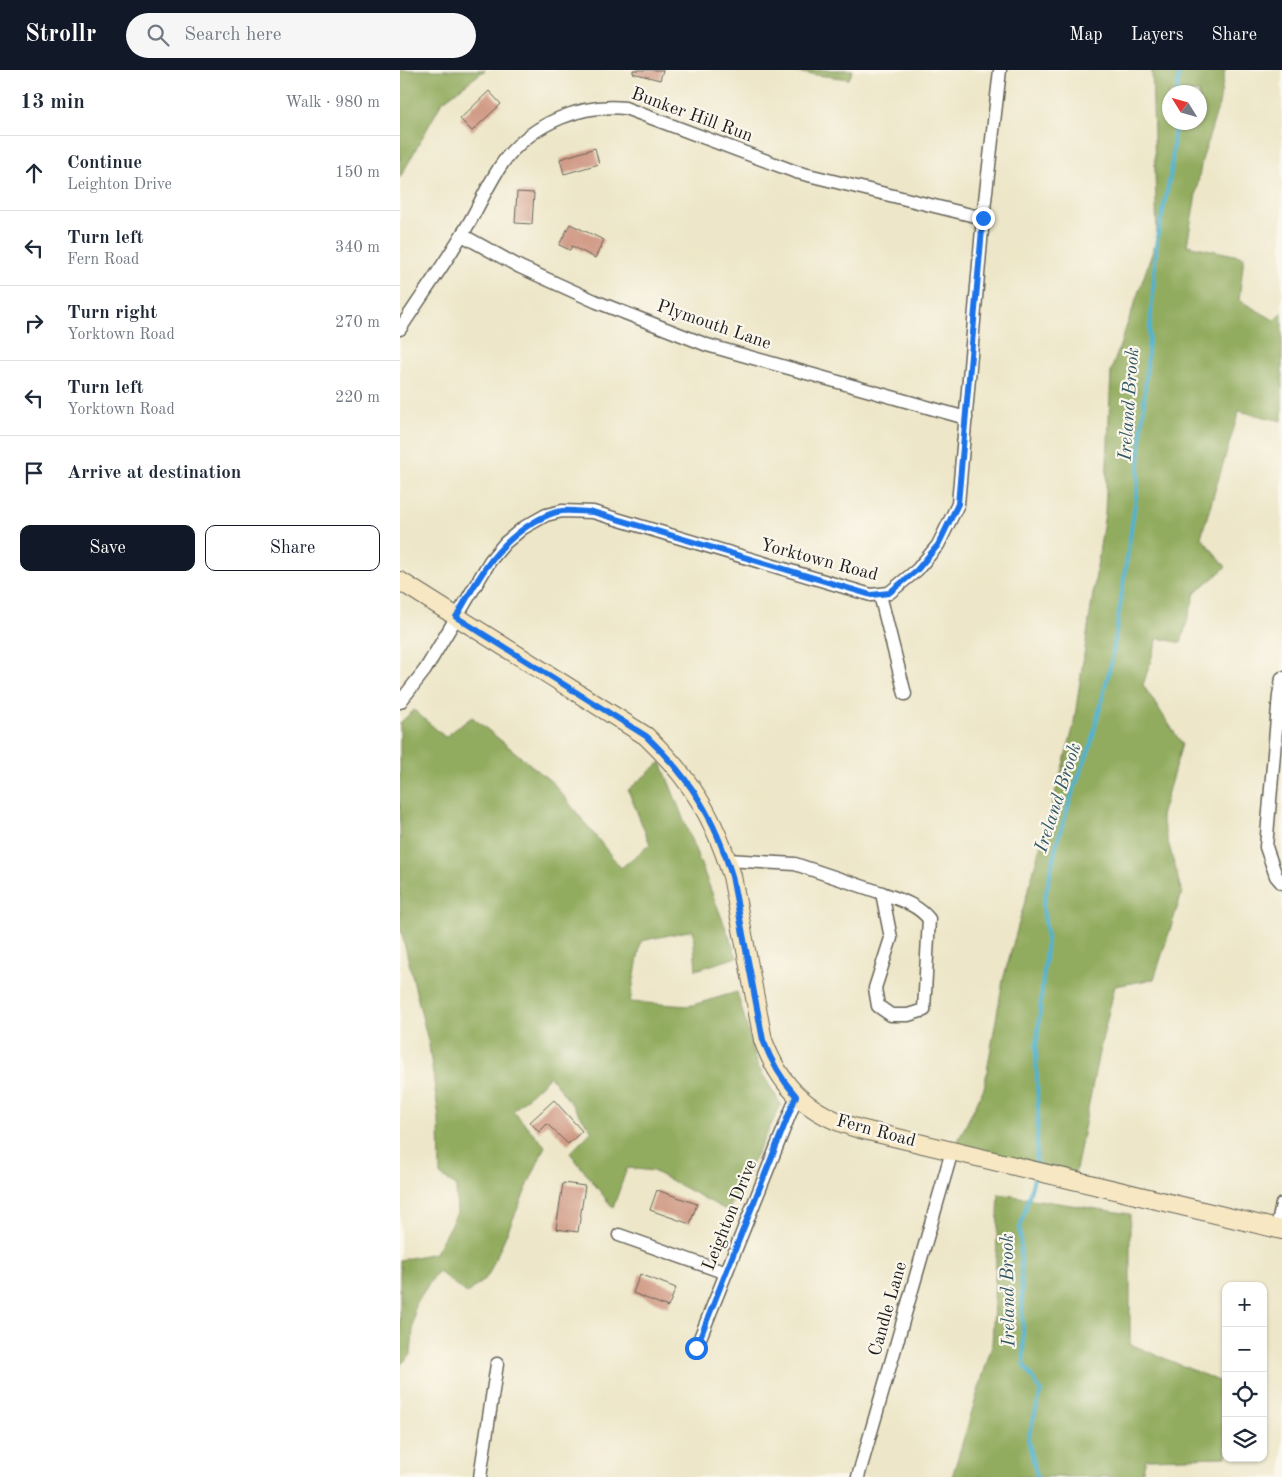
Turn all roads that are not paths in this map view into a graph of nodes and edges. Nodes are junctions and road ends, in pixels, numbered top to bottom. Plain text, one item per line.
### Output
1 (1000, 70) edge
2 (983, 218) junction
3 (462, 235) junction
4 (400, 328) edge
5 (966, 418) junction
6 (400, 581) edge
7 (880, 595) junction
8 (456, 617) junction
9 (1282, 678) edge
10 (905, 694) dead end
11 (400, 702) edge
12 (727, 860) junction
13 (1282, 883) edge
14 (882, 894) junction
15 (796, 1096) junction
16 (952, 1151) junction
17 (1282, 1204) edge
18 (1279, 1229) edge
19 (619, 1235) dead end
20 (726, 1273) junction
21 (696, 1348) dead end
22 (497, 1364) dead end
23 (480, 1477) edge
24 (858, 1477) edge

1 - 2 street, Yorktown Road
2 - 3 street, Bunker Hill Run
2 - 5 street, Yorktown Road
3 - 4 street, Bunker Hill Run
3 - 5 street, Plymouth Lane
5 - 7 street, Yorktown Road
6 - 8 street, Fern Road
7 - 8 street, Yorktown Road
7 - 10 street
8 - 11 street, Yorktown Road
8 - 12 street, Fern Road
9 - 13 street
12 - 14 street
12 - 15 street, Fern Road
14 - 14 street
15 - 16 street, Fern Road
15 - 20 street, Leighton Drive
16 - 18 street, Fern Road
16 - 24 street, Candle Lane
17 - 18 street
19 - 20 street
20 - 21 street, Leighton Drive
22 - 23 street

